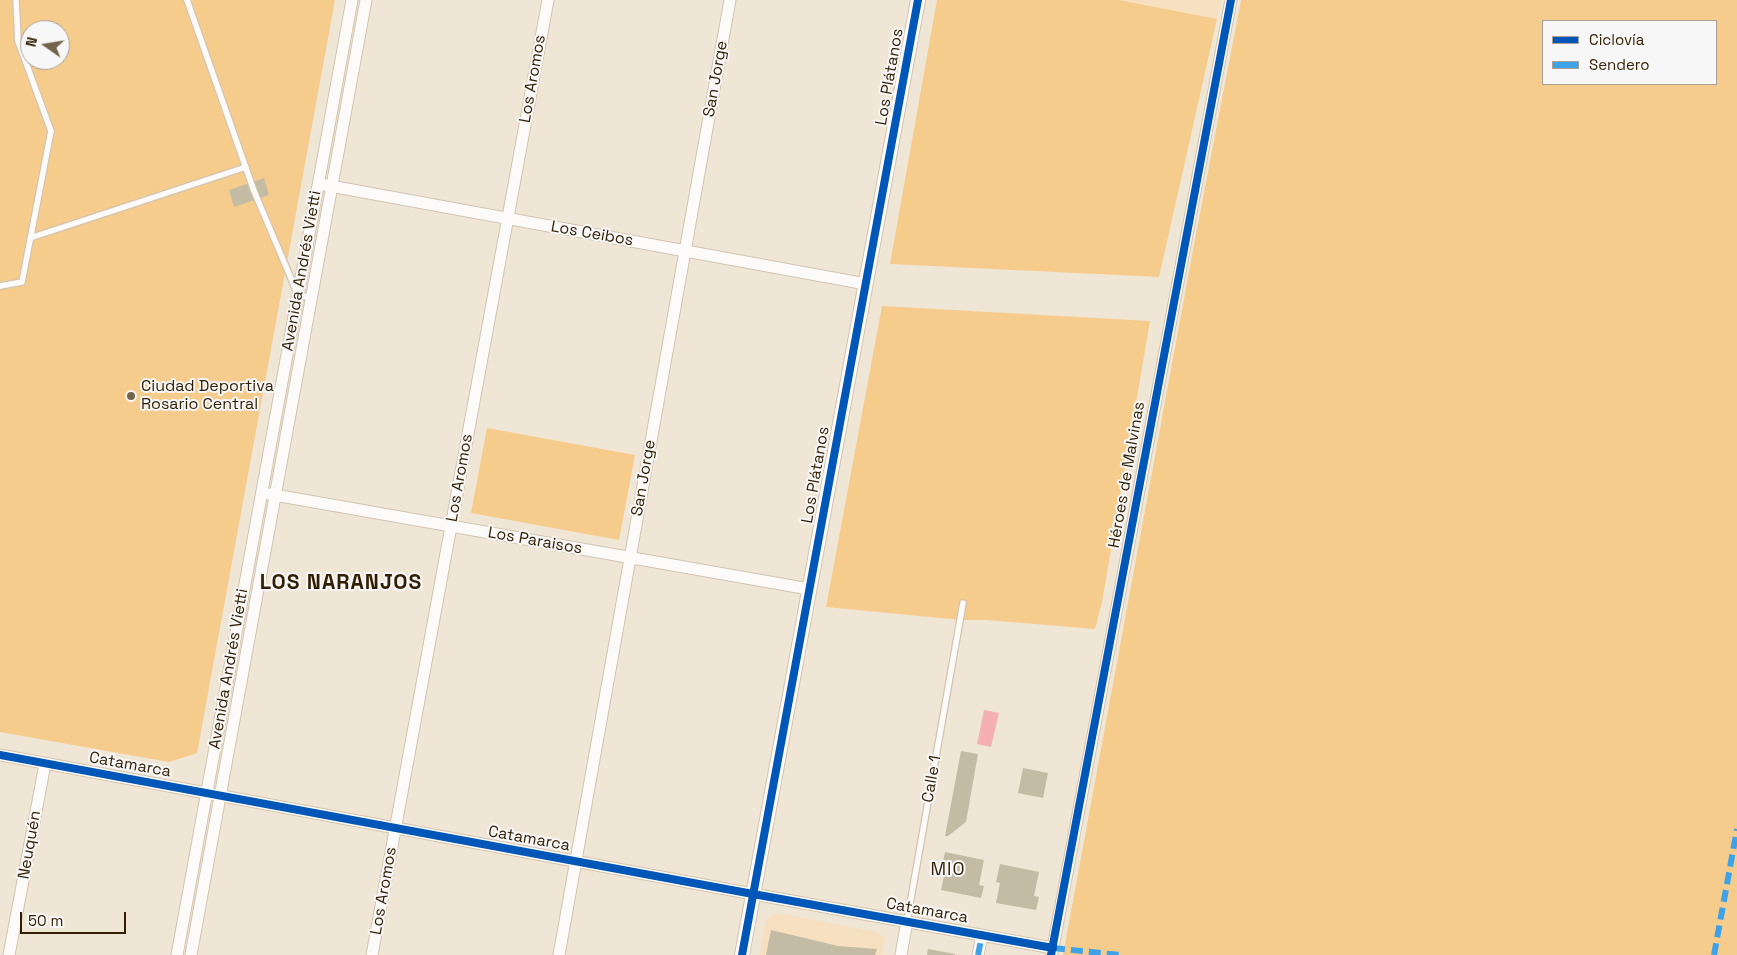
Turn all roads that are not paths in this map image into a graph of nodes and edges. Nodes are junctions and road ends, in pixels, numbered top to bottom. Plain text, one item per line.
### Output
1 (16, 0) edge
2 (187, 0) edge
3 (352, 0) edge
4 (366, 0) edge
5 (548, 0) edge
6 (730, 0) edge
7 (918, 0) edge
8 (1231, 0) edge
9 (246, 167) junction
10 (318, 184) junction
11 (332, 187) junction
12 (508, 219) junction
13 (30, 238) junction
14 (685, 251) junction
15 (866, 284) junction
16 (0, 286) edge
17 (298, 295) junction
18 (312, 298) junction
19 (262, 493) junction
20 (276, 496) junction
21 (451, 526) junction
22 (630, 558) junction
23 (809, 589) junction
24 (963, 603) dead end
25 (0, 755) edge
26 (45, 764) junction
27 (206, 793) junction
28 (220, 796) junction
29 (396, 828) junction
30 (575, 861) junction
31 (753, 894) junction
32 (907, 921) junction
33 (982, 935) junction
34 (1052, 951) edge
35 (9, 955) edge
36 (177, 955) edge
37 (191, 955) edge
38 (372, 955) edge
39 (559, 955) edge
40 (742, 955) edge
41 (901, 955) edge
42 (978, 955) edge

1 - 13 lane
2 - 9 lane
3 - 10 street, Avenida Andrés Vietti
4 - 11 street, Avenida Andrés Vietti
5 - 12 street, Los Aromos
6 - 14 street, San Jorge
7 - 15 street, Los Plátanos
8 - 34 street, Héroes de Malvinas
9 - 13 lane
9 - 17 lane
10 - 11 street, Los Ceibos
10 - 17 street, Avenida Andrés Vietti
11 - 12 street, Los Ceibos
11 - 18 street, Avenida Andrés Vietti
12 - 14 street, Los Ceibos
12 - 21 street, Los Aromos
13 - 16 lane
14 - 15 street, Los Ceibos
14 - 22 street, San Jorge
15 - 23 street, Los Plátanos
17 - 18 lane
17 - 19 street, Avenida Andrés Vietti
18 - 20 street, Avenida Andrés Vietti
19 - 20 street, Los Paraisos
19 - 27 street, Avenida Andrés Vietti
20 - 21 street, Los Paraisos
20 - 28 street, Avenida Andrés Vietti
21 - 22 street, Los Paraisos
21 - 29 street, Los Aromos
22 - 23 street, Los Paraisos
22 - 30 street, San Jorge
23 - 31 street, Los Plátanos
24 - 32 lane, Calle 1
25 - 26 street, Catamarca
26 - 27 street, Catamarca
26 - 35 street, Neuquén
27 - 28 street, Catamarca
27 - 36 street, Avenida Andrés Vietti
28 - 29 street, Catamarca
28 - 37 street, Avenida Andrés Vietti
29 - 30 street, Catamarca
29 - 38 street, Los Aromos
30 - 31 street, Catamarca
30 - 39 street, San Jorge
31 - 32 street, Catamarca
31 - 40 street, Los Plátanos
32 - 33 street, Catamarca
32 - 41 street, Calle 1
33 - 34 street, Catamarca
33 - 42 street

